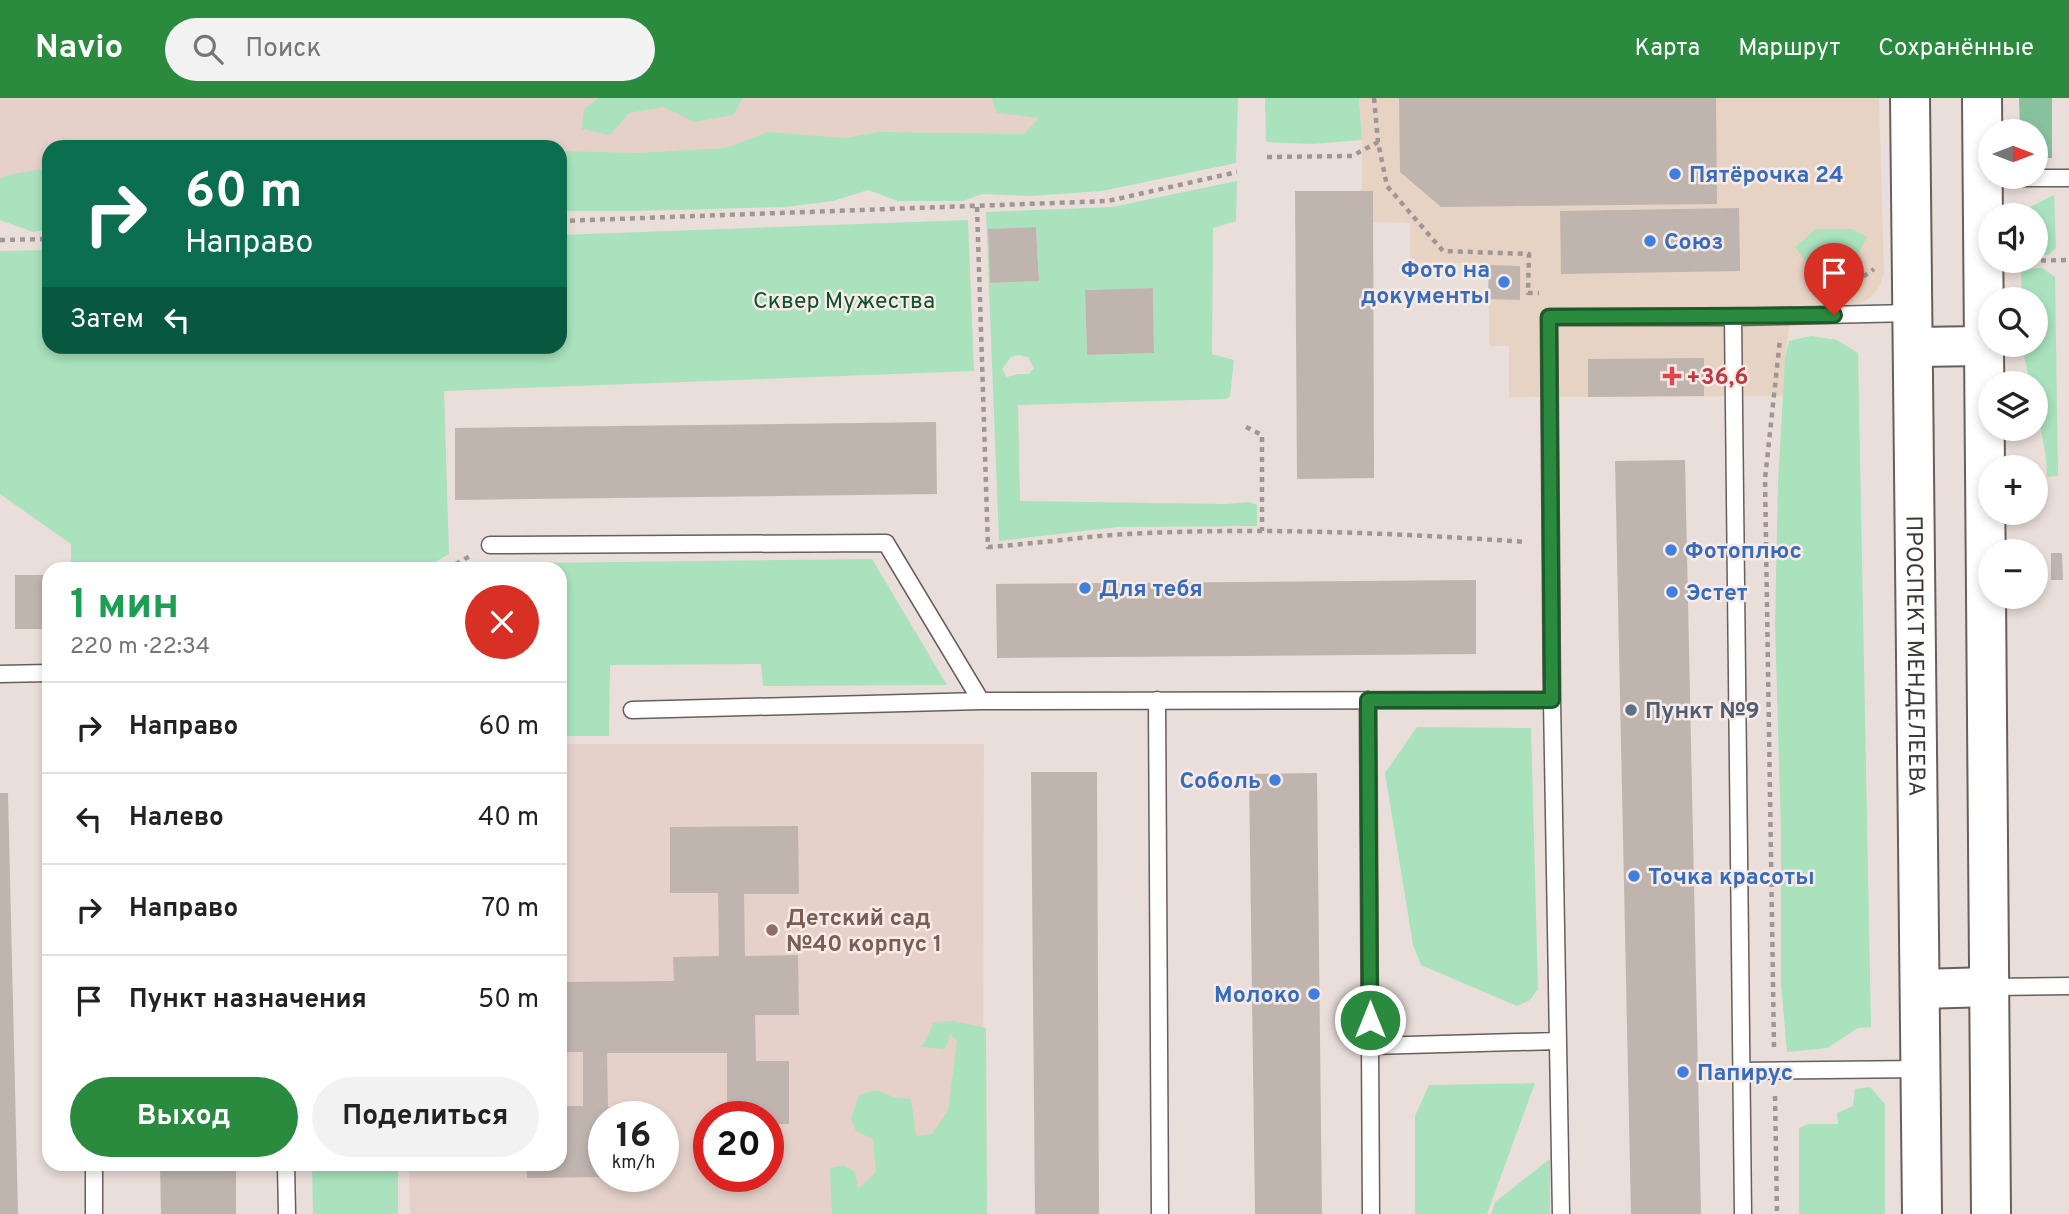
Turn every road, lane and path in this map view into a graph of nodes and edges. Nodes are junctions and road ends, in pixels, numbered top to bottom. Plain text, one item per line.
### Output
1 (1374, 98) edge
2 (1910, 98) edge
3 (1982, 98) edge
4 (1982, 119) edge
5 (1378, 142) junction
6 (1267, 157) dead end
7 (1237, 172) dead end
8 (2048, 177) edge
9 (2069, 177) edge
10 (1983, 189) edge
11 (977, 207) junction
12 (567, 221) edge
13 (42, 239) edge
14 (0, 240) edge
15 (2048, 260) edge
16 (2069, 260) edge
17 (1984, 287) edge
18 (1542, 293) dead end
19 (1732, 317) junction
20 (1781, 327) dead end
21 (1913, 330) junction
22 (1978, 344) edge
23 (1984, 357) edge
24 (1247, 427) dead end
25 (1262, 531) junction
26 (1551, 544) junction
27 (490, 545) dead end
28 (42, 673) edge
29 (0, 674) edge
30 (1157, 700) junction
31 (1368, 700) junction
32 (1552, 700) junction
33 (981, 701) junction
34 (632, 710) dead end
35 (2069, 986) edge
36 (1989, 987) junction
37 (1920, 989) junction
38 (1558, 1041) junction
39 (1370, 1046) junction
40 (1774, 1055) dead end
41 (1921, 1069) junction
42 (1741, 1071) junction
43 (1775, 1086) dead end
44 (94, 1171) edge
45 (286, 1171) edge
46 (94, 1214) edge
47 (287, 1214) edge
48 (1160, 1214) edge
49 (1371, 1214) edge
50 (1561, 1214) edge
51 (1743, 1214) edge
52 (1777, 1214) edge
53 (1922, 1214) edge
54 (1992, 1214) edge

1 - 5 path
2 - 21 main road, ПРОСПЕКТ МЕНДЕЛЕЕВА
3 - 4 main road
5 - 6 path
5 - 18 path
7 - 11 path
8 - 9 lane
10 - 17 main road
11 - 12 path
11 - 25 path
13 - 14 path
15 - 16 path
19 - 21 lane
19 - 26 lane
19 - 42 lane
20 - 40 path
21 - 22 main road
21 - 37 main road, ПРОСПЕКТ МЕНДЕЛЕЕВА
23 - 36 main road
24 - 25 path
25 - 26 path
26 - 32 lane
27 - 33 lane
28 - 29 lane
30 - 31 lane
30 - 33 lane
30 - 48 lane
31 - 32 lane
31 - 39 lane
32 - 38 lane
33 - 34 lane
35 - 36 lane
36 - 37 main road
36 - 54 main road
37 - 41 main road, ПРОСПЕКТ МЕНДЕЛЕЕВА
38 - 39 lane
38 - 50 lane
39 - 49 lane
41 - 42 lane
41 - 53 main road, ПРОСПЕКТ МЕНДЕЛЕЕВА
42 - 51 lane
43 - 52 path
44 - 46 lane
45 - 47 lane

